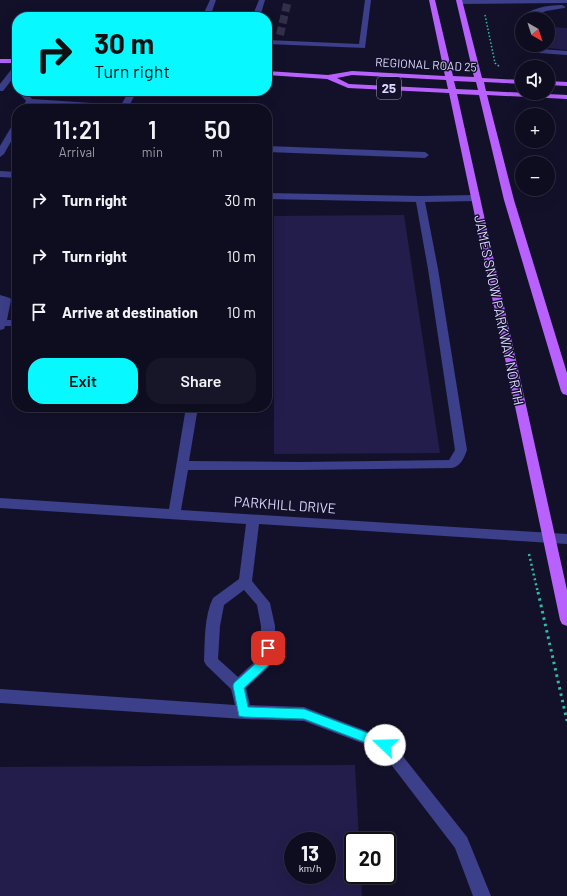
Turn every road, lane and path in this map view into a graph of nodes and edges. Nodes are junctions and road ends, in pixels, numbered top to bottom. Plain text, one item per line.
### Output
1 (213, 0) edge
2 (262, 0) edge
3 (368, 0) edge
4 (432, 0) edge
5 (459, 1) edge
6 (567, 1) edge
7 (482, 2) junction
8 (567, 8) edge
9 (208, 12) edge
10 (258, 12) edge
11 (532, 12) edge
12 (272, 41) edge
13 (553, 52) edge
14 (567, 53) edge
15 (0, 61) edge
16 (12, 62) edge
17 (502, 68) dead end
18 (12, 74) edge
19 (272, 74) edge
20 (328, 76) junction
21 (450, 78) junction
22 (479, 80) junction
23 (515, 82) edge
24 (555, 83) edge
25 (567, 84) edge
26 (2, 86) edge
27 (453, 91) junction
28 (482, 93) junction
29 (129, 96) edge
30 (567, 97) edge
31 (122, 104) edge
32 (12, 133) edge
33 (272, 149) edge
34 (0, 154) edge
35 (425, 155) dead end
36 (0, 174) edge
37 (12, 175) edge
38 (272, 196) edge
39 (476, 198) junction
40 (420, 199) junction
41 (0, 298) edge
42 (12, 324) edge
43 (0, 325) edge
44 (567, 391) edge
45 (191, 412) edge
46 (182, 465) junction
47 (0, 502) edge
48 (174, 514) junction
49 (253, 519) junction
50 (525, 536) junction
51 (548, 537) junction
52 (567, 539) edge
53 (245, 582) junction
54 (567, 620) edge
55 (238, 686) junction
56 (0, 696) edge
57 (244, 712) junction
58 (567, 721) edge
59 (482, 896) edge

1 - 9 street
2 - 10 street
3 - 12 street
4 - 21 main road, JAMES SNOW PARKWAY NORTH
5 - 7 street
5 - 22 main road
6 - 7 street
7 - 17 path
8 - 11 street
13 - 14 street
15 - 16 main road
18 - 26 street
19 - 20 main road, REGIONAL ROAD 25 / 25
20 - 21 main road, REGIONAL ROAD 25 / 25
20 - 27 main road, REGIONAL ROAD 25 / 25
21 - 22 main road, REGIONAL ROAD 25 / 25
21 - 27 main road, JAMES SNOW PARKWAY NORTH
22 - 23 main road, REGIONAL ROAD 25 / 25
22 - 28 main road
24 - 25 main road
27 - 28 main road, REGIONAL ROAD 25 / 25
27 - 39 main road, JAMES SNOW PARKWAY NORTH
28 - 30 main road, REGIONAL ROAD 25 / 25
28 - 44 main road
29 - 31 street
32 - 34 street
33 - 35 street
36 - 37 street
38 - 40 street
39 - 40 street
39 - 51 main road, JAMES SNOW PARKWAY NORTH
40 - 46 street
41 - 43 street
42 - 43 street
45 - 46 street
46 - 48 street
47 - 48 street, PARKHILL DRIVE
48 - 49 street, PARKHILL DRIVE
49 - 50 street, PARKHILL DRIVE
49 - 53 street
50 - 51 street, PARKHILL DRIVE
50 - 58 path
51 - 52 street, PARKHILL DRIVE
51 - 54 main road, JAMES SNOW PARKWAY NORTH
53 - 55 street
53 - 55 street
55 - 57 street
56 - 57 street
57 - 59 street

